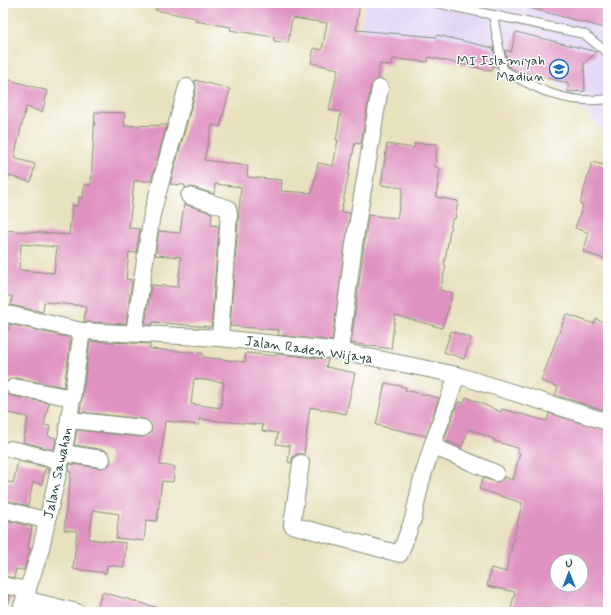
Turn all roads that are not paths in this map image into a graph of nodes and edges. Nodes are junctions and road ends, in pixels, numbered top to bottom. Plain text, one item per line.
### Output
1 (436, 3) edge
2 (493, 15) junction
3 (608, 53) edge
4 (186, 87) dead end
5 (380, 88) dead end
6 (608, 99) edge
7 (189, 196) dead end
8 (3, 314) edge
9 (82, 331) junction
10 (134, 333) junction
11 (220, 338) junction
12 (340, 351) junction
13 (457, 375) junction
14 (14, 387) dead end
15 (73, 398) junction
16 (70, 420) junction
17 (608, 422) edge
18 (143, 428) dead end
19 (432, 446) junction
20 (11, 449) dead end
21 (62, 457) junction
22 (102, 459) dead end
23 (301, 463) dead end
24 (496, 474) dead end
25 (3, 509) edge
26 (48, 521) junction
27 (3, 585) edge
28 (24, 600) edge
29 (77, 612) edge

1 - 2 lane
2 - 3 lane
2 - 6 lane
4 - 10 street
5 - 12 street
7 - 11 street
8 - 9 street, Jalan Raden Wijaya
9 - 10 street, Jalan Raden Wijaya
9 - 15 street, Jalan Sawahan
10 - 11 street, Jalan Raden Wijaya
11 - 12 street, Jalan Raden Wijaya
12 - 13 street, Jalan Raden Wijaya
13 - 17 street, Jalan Raden Wijaya
13 - 19 street
14 - 15 street
15 - 16 street, Jalan Sawahan
16 - 18 street
16 - 21 street, Jalan Sawahan
19 - 23 street
19 - 24 street
20 - 21 street
21 - 22 street
21 - 26 street, Jalan Sawahan
25 - 26 street
26 - 28 street, Jalan Sawahan
27 - 28 street
28 - 29 street

